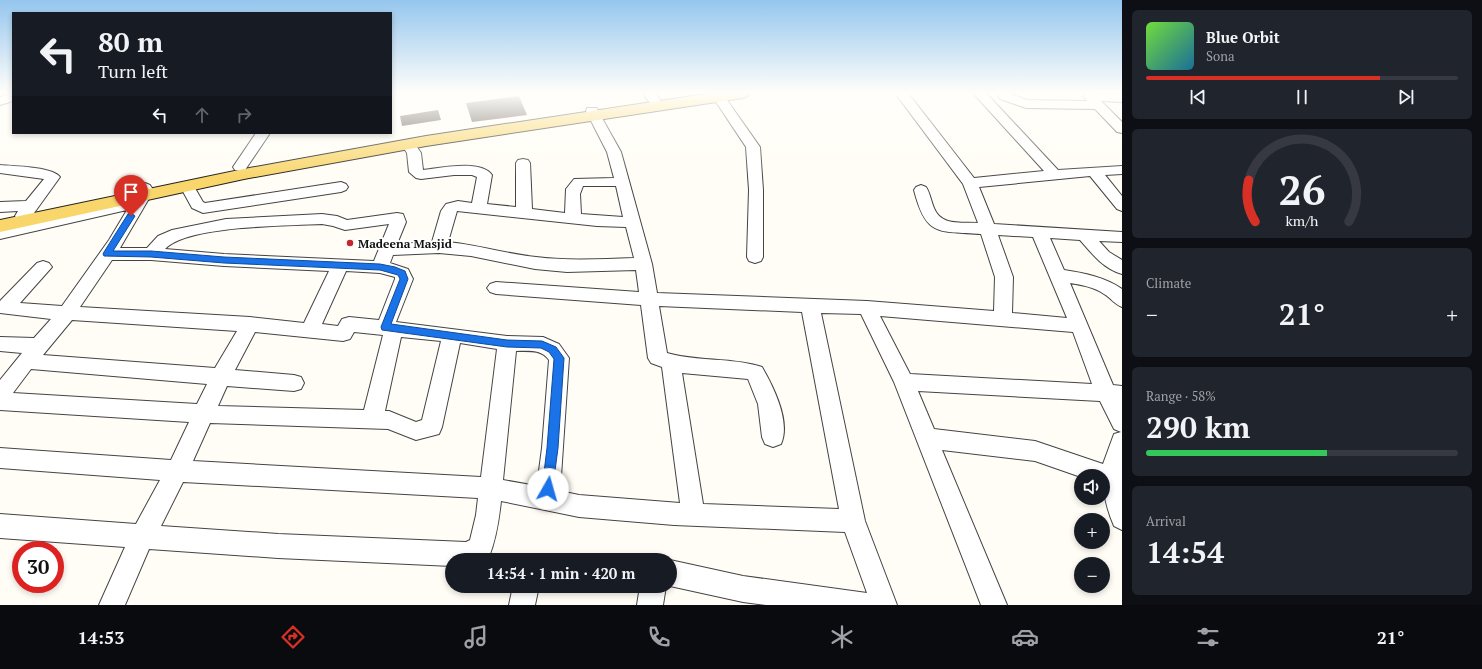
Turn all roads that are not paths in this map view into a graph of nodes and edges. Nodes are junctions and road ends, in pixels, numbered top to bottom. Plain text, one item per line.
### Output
1 (537, 121) edge
2 (549, 121) edge
3 (598, 121) edge
4 (735, 121) edge
5 (923, 121) edge
6 (1005, 121) edge
7 (262, 134) edge
8 (408, 144) junction
9 (523, 164) dead end
10 (240, 167) junction
11 (0, 169) edge
12 (1122, 170) edge
13 (1094, 171) junction
14 (1055, 175) junction
15 (622, 182) junction
16 (970, 182) junction
17 (187, 186) junction
18 (341, 187) dead end
19 (921, 190) dead end
20 (142, 195) junction
21 (1121, 203) edge
22 (0, 207) edge
23 (480, 208) junction
24 (26, 211) junction
25 (524, 214) junction
26 (573, 218) junction
27 (0, 221) edge
28 (633, 222) junction
29 (0, 226) edge
30 (988, 229) junction
31 (1040, 232) junction
32 (0, 234) edge
33 (1085, 235) junction
34 (1122, 237) edge
35 (439, 247) junction
36 (387, 250) junction
37 (107, 254) junction
38 (151, 254) junction
39 (755, 257) dead end
40 (644, 264) junction
41 (340, 266) junction
42 (43, 267) dead end
43 (380, 267) junction
44 (1122, 268) edge
45 (1059, 275) junction
46 (496, 288) dead end
47 (648, 299) junction
48 (1122, 300) edge
49 (810, 305) junction
50 (2, 308) edge
51 (867, 308) junction
52 (66, 314) junction
53 (1003, 319) junction
54 (250, 324) junction
55 (1080, 326) junction
56 (390, 327) junction
57 (310, 330) junction
58 (452, 335) junction
59 (507, 343) junction
60 (0, 344) edge
61 (32, 353) junction
62 (671, 362) junction
63 (220, 378) junction
64 (904, 382) junction
65 (294, 383) dead end
66 (1114, 394) edge
67 (0, 395) edge
68 (0, 401) edge
69 (204, 413) junction
70 (372, 420) junction
71 (1122, 423) edge
72 (773, 437) dead end
73 (926, 438) junction
74 (1122, 442) edge
75 (0, 458) edge
76 (1087, 469) edge
77 (177, 471) junction
78 (1110, 477) joint
79 (491, 488) junction
80 (552, 500) junction
81 (693, 514) junction
82 (1122, 518) edge
83 (853, 521) junction
84 (0, 526) edge
85 (143, 535) junction
86 (677, 575) edge
87 (525, 593) edge
88 (652, 593) edge
89 (742, 597) edge
90 (112, 605) edge
91 (522, 605) edge
92 (650, 605) edge
93 (864, 605) edge
94 (884, 605) edge
95 (994, 605) edge

1 - 10 main road
2 - 8 main road
3 - 15 street
4 - 39 street
5 - 16 street
6 - 14 street
7 - 10 street
8 - 17 main road
8 - 23 street
9 - 25 street
10 - 20 main road
11 - 24 street
12 - 13 street
13 - 14 street
13 - 21 street
14 - 16 street
15 - 26 street
15 - 28 street
16 - 30 street
17 - 18 street
17 - 20 main road
19 - 30 street
20 - 24 main road
20 - 29 main road
20 - 32 street
20 - 37 street
22 - 24 street
23 - 25 street
23 - 35 street
24 - 27 main road
25 - 26 street
26 - 28 street
28 - 40 street
30 - 31 street
30 - 53 street
31 - 33 street
31 - 45 street
33 - 34 street
33 - 44 street
35 - 36 street
35 - 40 street
36 - 38 street
36 - 43 street
37 - 38 street
37 - 52 street
38 - 41 street
40 - 47 street
41 - 43 street
41 - 57 street
42 - 50 street
43 - 56 street
45 - 48 street
45 - 55 street
46 - 47 street
47 - 49 street
47 - 62 street
49 - 51 street
49 - 83 street
50 - 52 street
51 - 53 street
51 - 64 street
52 - 54 street
52 - 61 street
53 - 55 street
54 - 57 street
54 - 63 street
55 - 66 street
56 - 57 street
56 - 58 street
56 - 70 street
58 - 59 street
58 - 70 street
59 - 79 street
59 - 80 street
60 - 61 street
61 - 63 street
61 - 67 street
62 - 72 street
62 - 81 street
63 - 65 street
63 - 69 street
64 - 66 street
64 - 73 street
66 - 71 street
68 - 69 street
69 - 70 street
69 - 77 street
73 - 76 street
73 - 95 street
74 - 78 street
75 - 77 street
77 - 79 street
77 - 85 street
78 - 82 street
79 - 80 street
79 - 85 street
80 - 81 street
81 - 83 street
83 - 94 street
84 - 85 street
85 - 90 street
86 - 89 street
87 - 91 street
88 - 92 street
89 - 93 street

